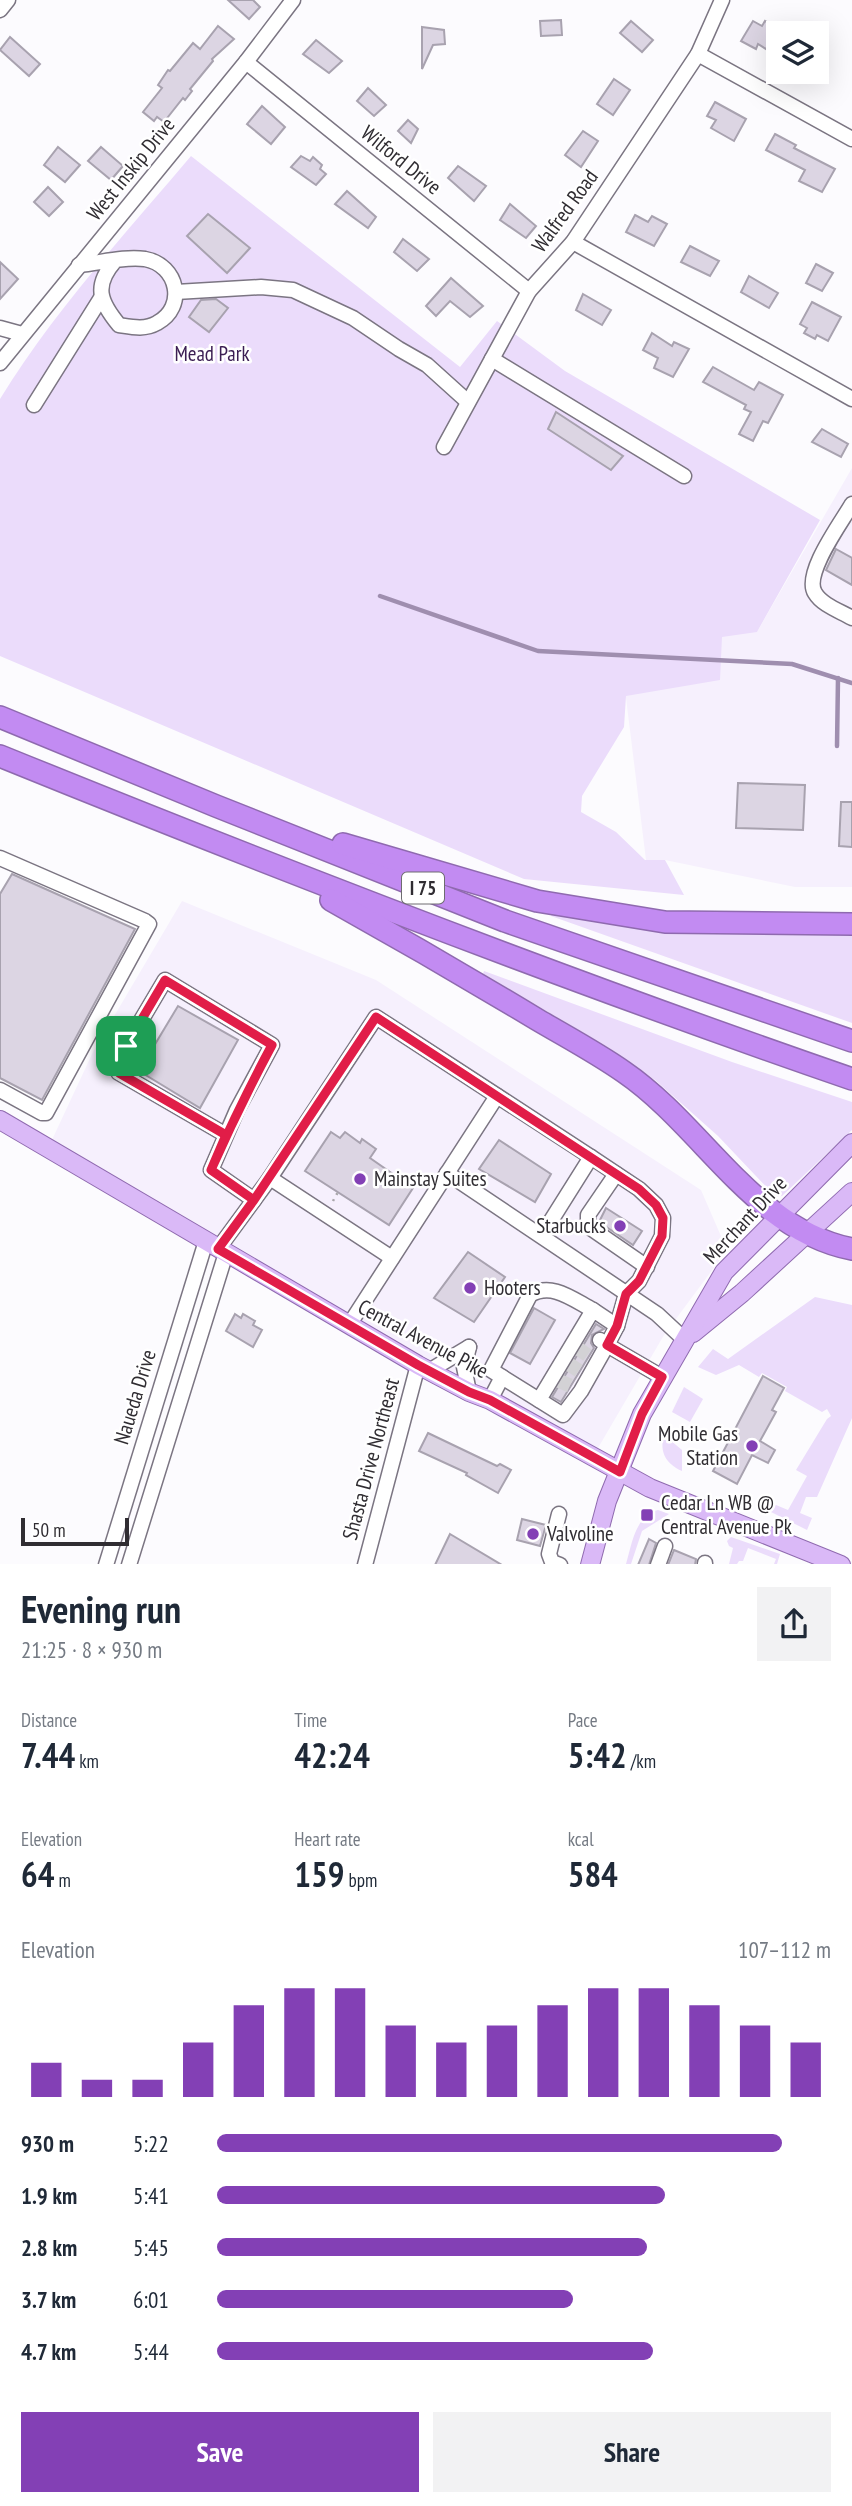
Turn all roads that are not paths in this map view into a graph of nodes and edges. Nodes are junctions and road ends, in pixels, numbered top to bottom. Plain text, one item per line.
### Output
1 (8, 0) edge
2 (293, 0) edge
3 (722, 0) edge
4 (0, 10) edge
5 (698, 54) junction
6 (246, 62) junction
7 (852, 139) edge
8 (573, 242) junction
9 (115, 261) junction
10 (79, 265) junction
11 (529, 291) junction
12 (176, 292) junction
13 (101, 298) junction
14 (0, 328) edge
15 (22, 334) junction
16 (492, 359) junction
17 (0, 363) edge
18 (852, 399) edge
19 (468, 402) junction
20 (34, 405) dead end
21 (444, 447) dead end
22 (684, 476) dead end
23 (852, 504) edge
24 (852, 618) edge
25 (0, 718) edge
26 (0, 756) edge
27 (216, 806) junction
28 (0, 858) edge
29 (268, 865) junction
30 (852, 924) edge
31 (852, 1041) edge
32 (849, 1078) edge
33 (0, 1090) edge
34 (496, 1096) junction
35 (0, 1120) edge
36 (226, 1135) junction
37 (852, 1143) edge
38 (591, 1157) junction
39 (447, 1173) junction
40 (616, 1174) junction
41 (270, 1178) junction
42 (852, 1192) edge
43 (254, 1200) junction
44 (778, 1217) junction
45 (806, 1234) junction
46 (542, 1235) junction
47 (217, 1248) junction
48 (852, 1249) edge
49 (392, 1258) junction
50 (647, 1267) junction
51 (626, 1294) junction
52 (593, 1310) junction
53 (349, 1325) junction
54 (617, 1326) junction
55 (685, 1340) junction
56 (604, 1343) junction
57 (424, 1368) junction
58 (502, 1377) junction
59 (662, 1377) junction
60 (565, 1383) junction
61 (469, 1392) junction
62 (490, 1400) junction
63 (539, 1400) junction
64 (620, 1472) junction
65 (559, 1514) dead end
66 (665, 1546) dead end
67 (106, 1564) edge
68 (130, 1564) edge
69 (365, 1564) edge
70 (560, 1564) edge
71 (590, 1564) edge
72 (658, 1564) edge
73 (841, 1564) edge

1 - 4 street
2 - 6 street, West Inskip Drive
3 - 5 street, Walfred Road
5 - 7 street
5 - 8 street, Walfred Road
6 - 10 street, West Inskip Drive
6 - 11 street, Wilford Drive
8 - 11 street, Walfred Road
8 - 18 street
9 - 10 street
9 - 12 street
9 - 13 street
10 - 15 street, West Inskip Drive
11 - 16 street, Walfred Road
12 - 13 street
12 - 19 street
13 - 20 street
14 - 15 street
15 - 17 street, West Inskip Drive
16 - 19 street, Walfred Road
16 - 22 street
19 - 21 street, Walfred Road
23 - 24 street
25 - 27 highway, I 75
26 - 29 highway, I 75
27 - 30 highway
27 - 31 highway, I 75
28 - 33 street
29 - 32 highway, I 75
29 - 44 highway
34 - 38 street
34 - 39 street
34 - 41 street
35 - 47 main road, Central Avenue Pike
36 - 36 street
36 - 43 street
37 - 44 main road, Merchant Drive
38 - 40 street
38 - 46 street
39 - 46 street
39 - 49 street
40 - 50 street
40 - 50 street
41 - 43 street
41 - 49 street
42 - 45 main road, Merchant Drive
43 - 47 street
44 - 45 highway
44 - 55 main road, Merchant Drive
45 - 48 highway
45 - 55 main road, Merchant Drive
46 - 51 street
47 - 53 main road, Central Avenue Pike
47 - 67 street, Naueda Drive
47 - 68 street
49 - 53 street
50 - 51 street
51 - 54 street
51 - 55 street
52 - 54 street
52 - 58 street
52 - 60 street
53 - 57 main road, Central Avenue Pike
54 - 56 street
55 - 59 main road, Merchant Drive
56 - 59 street
56 - 60 street
57 - 61 main road, Central Avenue Pike
57 - 61 street
57 - 69 street, Shasta Drive Northeast
58 - 62 street
58 - 63 street
59 - 64 main road, Merchant Drive
60 - 63 street
60 - 63 street
61 - 62 main road, Central Avenue Pike
62 - 64 main road, Central Avenue Pike
64 - 71 main road, Merchant Drive
64 - 73 main road, Central Avenue Pike
65 - 70 street
66 - 72 street

